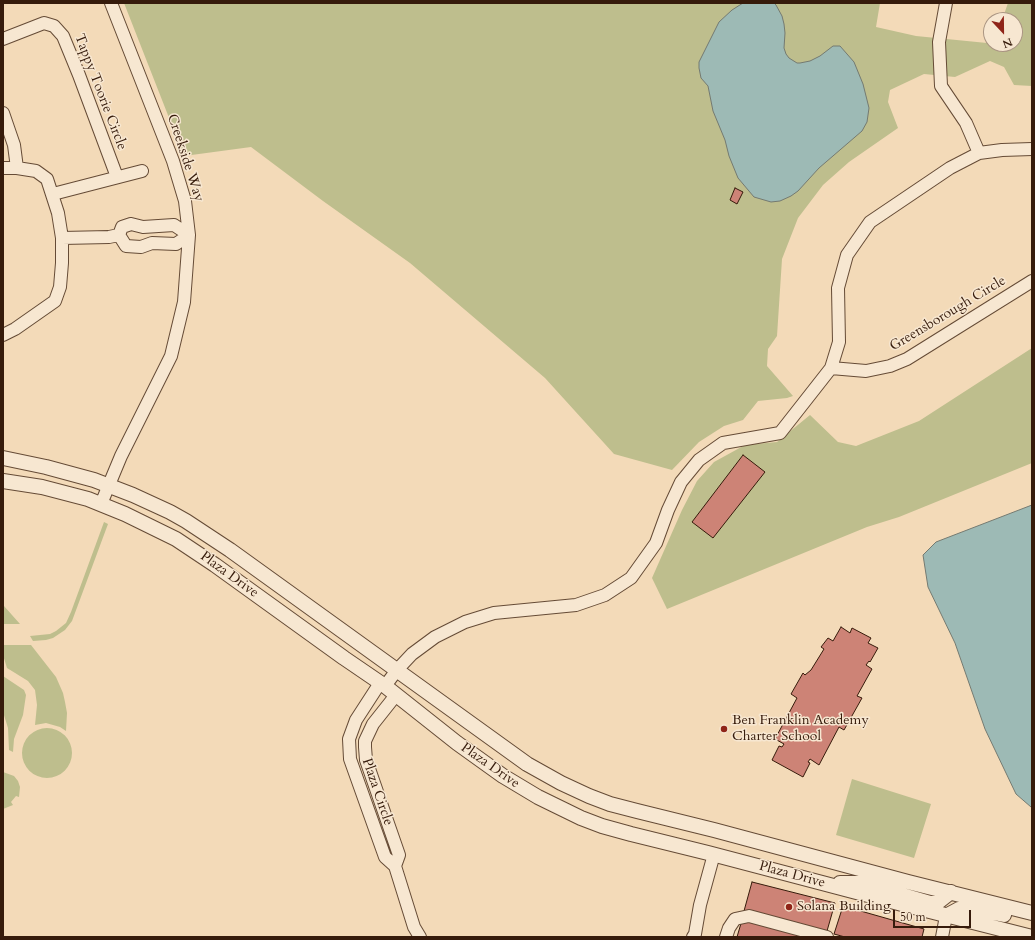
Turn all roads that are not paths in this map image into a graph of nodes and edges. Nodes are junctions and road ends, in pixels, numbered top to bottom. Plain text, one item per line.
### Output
1 (111, 3) edge
2 (946, 3) edge
3 (3, 39) edge
4 (3, 113) edge
5 (1032, 149) edge
6 (979, 153) junction
7 (3, 168) edge
8 (17, 168) junction
9 (142, 171) dead end
10 (117, 177) junction
11 (53, 194) junction
12 (119, 235) junction
13 (189, 235) junction
14 (62, 238) junction
15 (1032, 281) edge
16 (3, 335) edge
17 (831, 368) junction
18 (3, 458) edge
19 (3, 481) edge
20 (108, 485) junction
21 (101, 504) junction
22 (397, 670) junction
23 (382, 684) junction
24 (396, 695) junction
25 (714, 854) junction
26 (395, 866) junction
27 (817, 882) junction
28 (951, 892) junction
29 (1032, 913) edge
30 (946, 916) junction
31 (1032, 916) edge
32 (420, 937) edge
33 (693, 937) edge
34 (726, 937) edge
35 (827, 937) edge
36 (942, 937) edge
37 (1032, 937) edge

1 - 13 street, Creekside Way
2 - 6 street
3 - 10 street, Tappy Toorie Circle
4 - 8 street
5 - 6 street
6 - 17 street
7 - 8 street
8 - 11 street
9 - 10 street
10 - 11 street
11 - 14 street
12 - 13 street
12 - 13 street
12 - 14 street
13 - 20 street, Creekside Way
14 - 16 street
15 - 17 street, Greensborough Circle
17 - 22 street, Plaza Circle
18 - 20 street, Plaza Drive
19 - 21 street, Plaza Drive
20 - 21 street, Creekside Way
20 - 22 street, Plaza Drive
21 - 23 street, Plaza Drive
22 - 23 street, Plaza Circle
22 - 28 street, Plaza Drive
23 - 24 street, Plaza Drive
23 - 26 street, Plaza Circle
24 - 25 street, Plaza Drive
24 - 26 street, Plaza Circle
25 - 27 street, Plaza Drive
25 - 33 street
26 - 32 street, Plaza Circle
27 - 28 street
27 - 30 street, Plaza Drive
28 - 29 street, Plaza Drive
30 - 31 street
30 - 36 street
30 - 37 street, Plaza Drive
34 - 35 street

